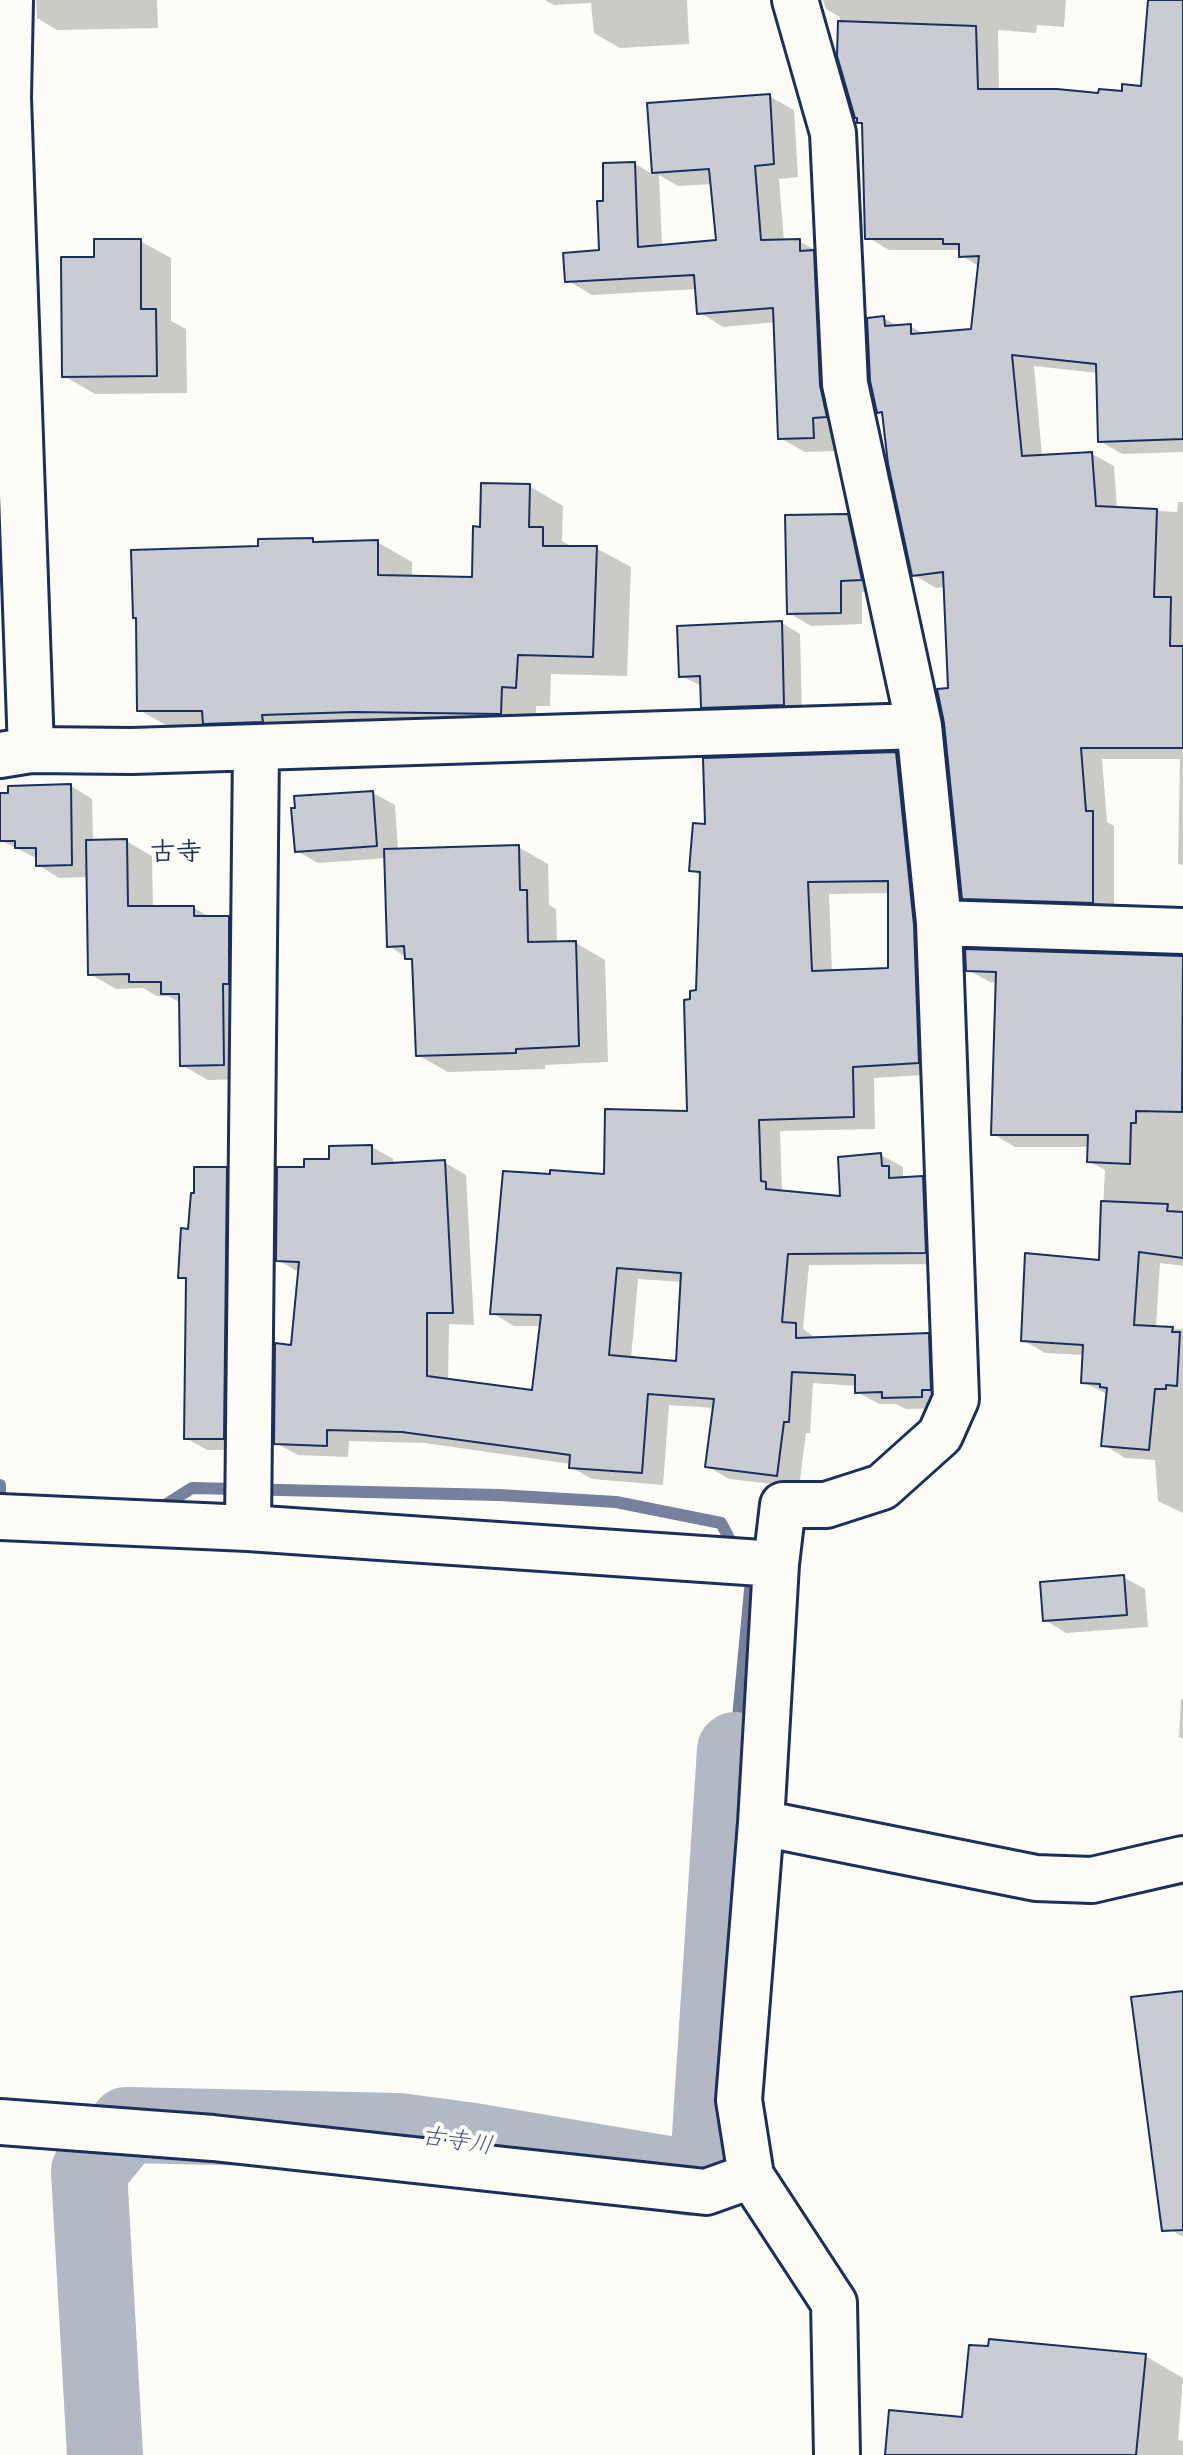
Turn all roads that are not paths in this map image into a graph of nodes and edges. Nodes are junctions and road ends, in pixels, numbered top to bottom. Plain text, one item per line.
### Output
1 (10, 0) edge
2 (795, 0) edge
3 (919, 726) junction
4 (256, 748) junction
5 (16, 752) edge
6 (939, 923) junction
7 (1183, 931) edge
8 (0, 1517) edge
9 (248, 1528) junction
10 (776, 1564) junction
11 (761, 1823) junction
12 (1183, 1859) edge
13 (0, 2122) edge
14 (751, 2176) junction
15 (837, 2455) edge

1 - 5 street
2 - 3 street
3 - 4 street
3 - 6 street
4 - 5 street
4 - 9 street
6 - 7 street
6 - 10 street
8 - 9 street
9 - 10 street
10 - 11 street
11 - 12 street
11 - 14 street
13 - 14 street
14 - 15 street

